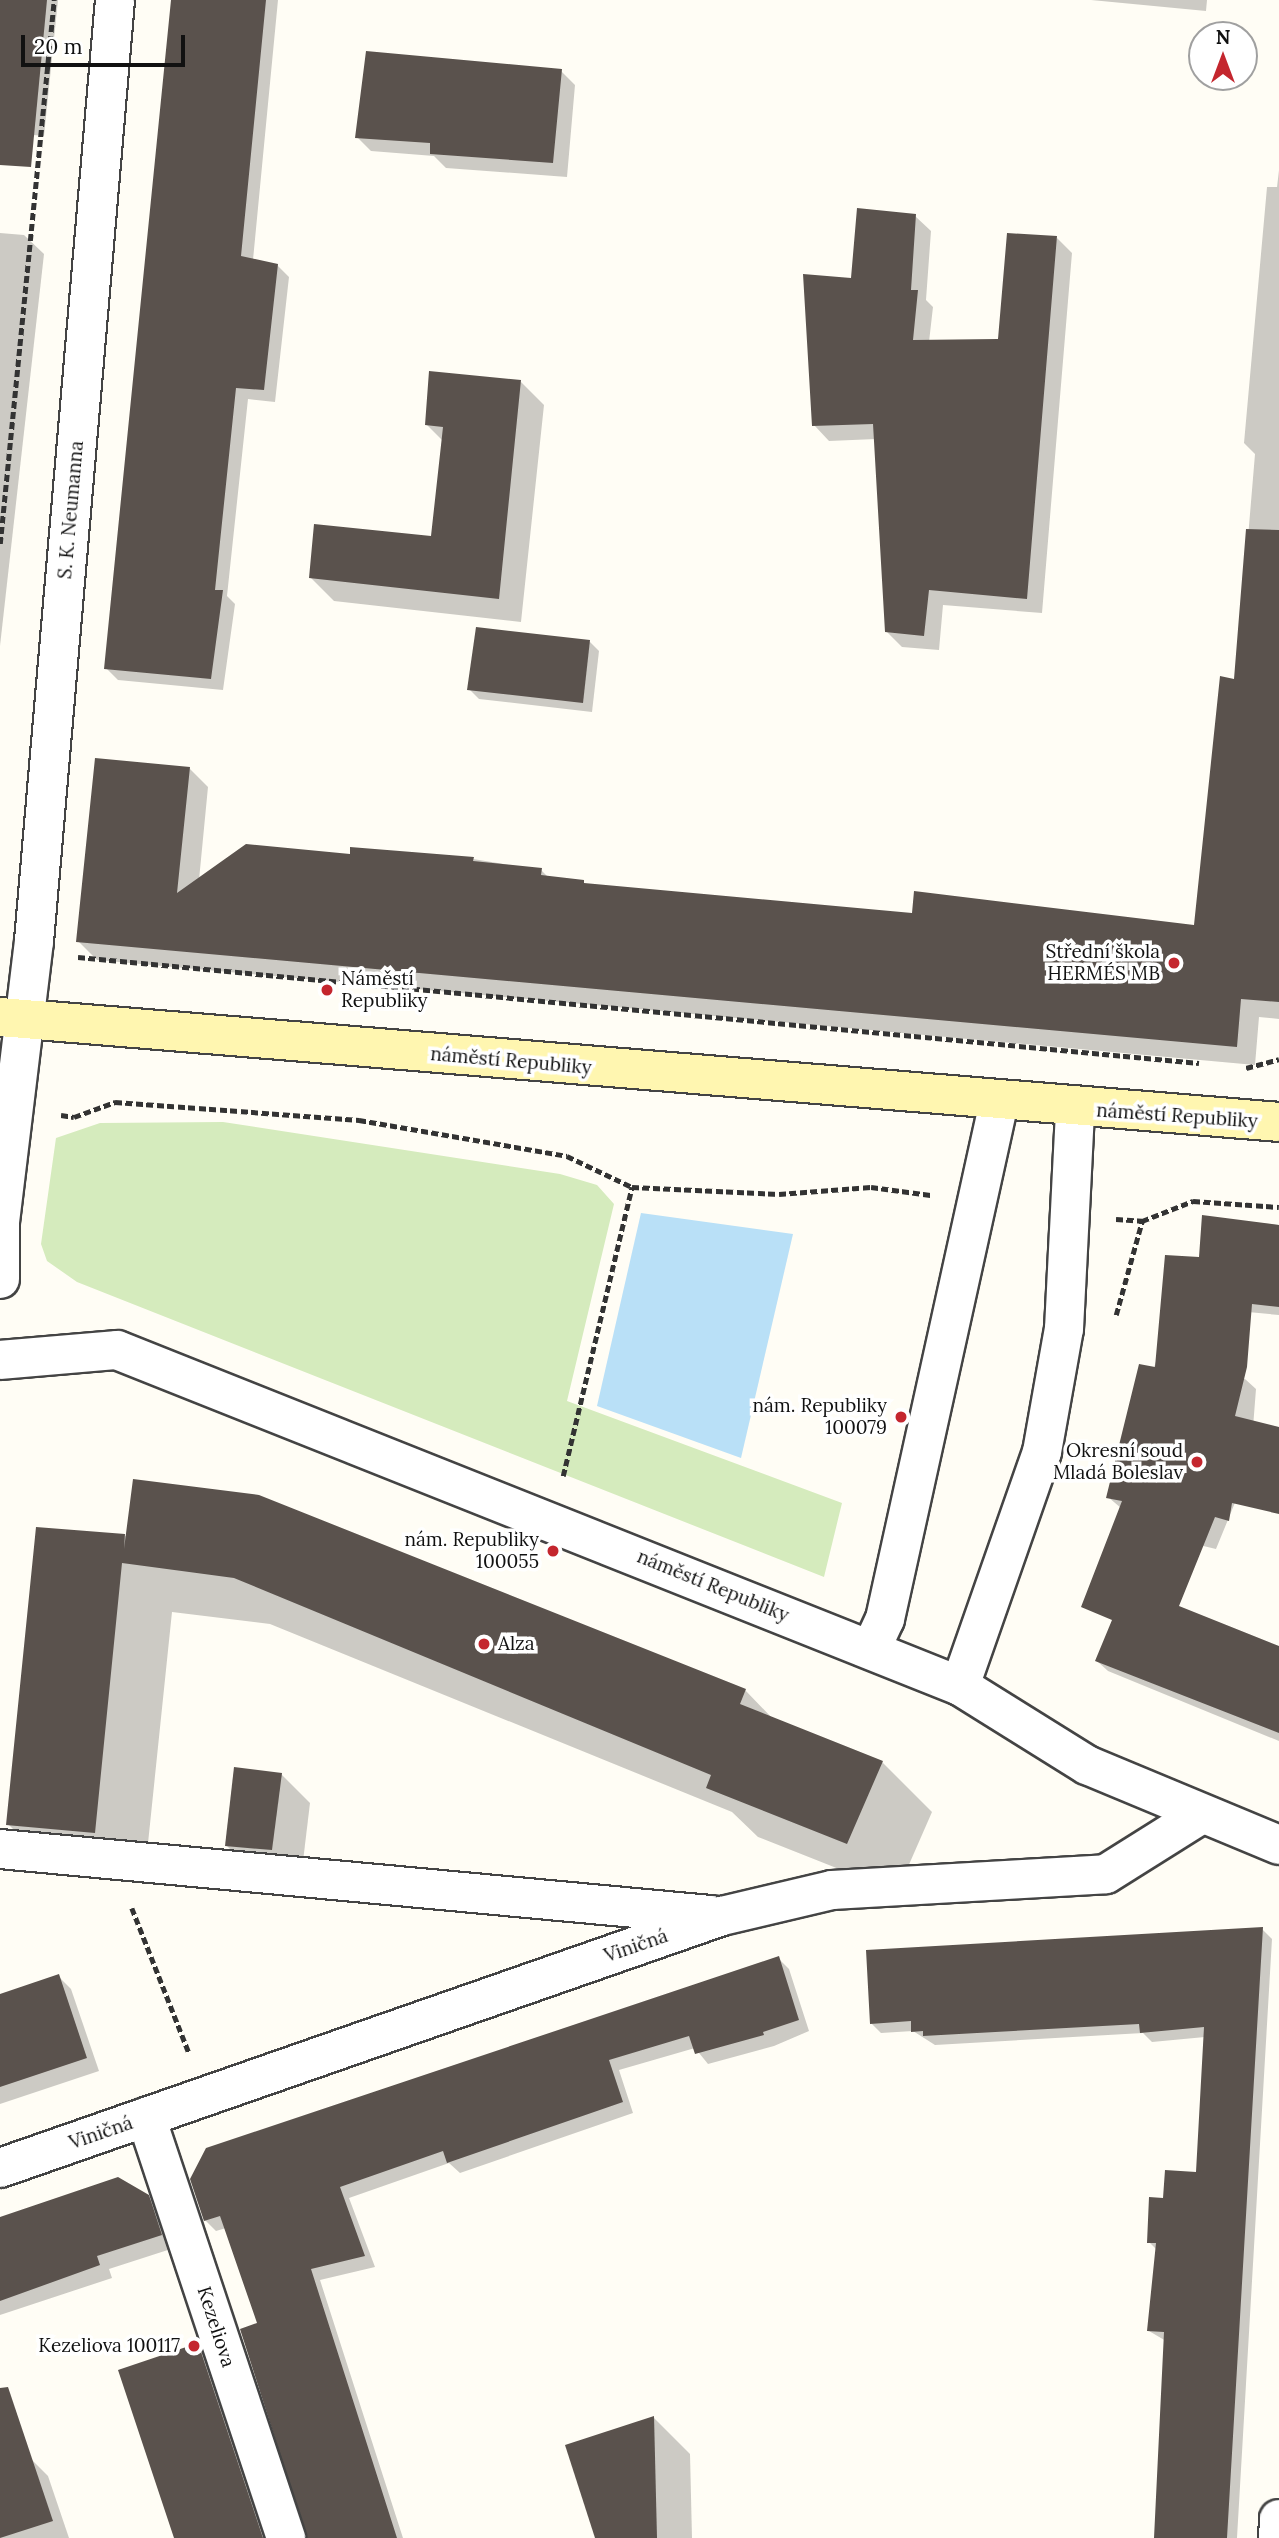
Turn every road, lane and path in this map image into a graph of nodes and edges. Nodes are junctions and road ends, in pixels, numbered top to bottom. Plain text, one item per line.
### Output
1 (54, 0) edge
2 (115, 0) edge
3 (0, 544) edge
4 (34, 941) junction
5 (12, 1018) edge
6 (1279, 1059) edge
7 (1205, 1064) dead end
8 (1233, 1066) dead end
9 (999, 1102) junction
10 (1075, 1109) junction
11 (74, 1117) dead end
12 (1279, 1122) edge
13 (632, 1187) junction
14 (931, 1196) dead end
15 (1279, 1207) edge
16 (1142, 1221) dead end
17 (0, 1279) edge
18 (0, 1360) edge
19 (560, 1489) dead end
20 (871, 1649) junction
21 (960, 1686) junction
22 (1200, 1815) junction
23 (1279, 1845) edge
24 (0, 1849) edge
25 (113, 1859) junction
26 (722, 1916) junction
27 (206, 2096) junction
28 (146, 2117) junction
29 (0, 2168) edge
30 (1279, 2519) edge
31 (286, 2538) edge
32 (1278, 2538) edge

1 - 3 path
2 - 4 street, S. K. Neumanna
4 - 5 street, S. K. Neumanna
4 - 7 path
5 - 9 street, náměstí Republiky
5 - 17 street
6 - 8 path
9 - 10 street, náměstí Republiky
9 - 20 street
10 - 12 street, náměstí Republiky
10 - 21 street, náměstí Republiky
11 - 13 path
13 - 14 path
13 - 19 path
15 - 16 path
18 - 20 street, náměstí Republiky
20 - 21 street, náměstí Republiky
21 - 22 street, náměstí Republiky
22 - 23 street
22 - 26 street, Viničná
24 - 25 street
25 - 26 street
25 - 27 path
26 - 27 street, Viničná
27 - 28 street, Viničná
28 - 29 street, Viničná
28 - 31 street, Kezeliova
30 - 32 street

